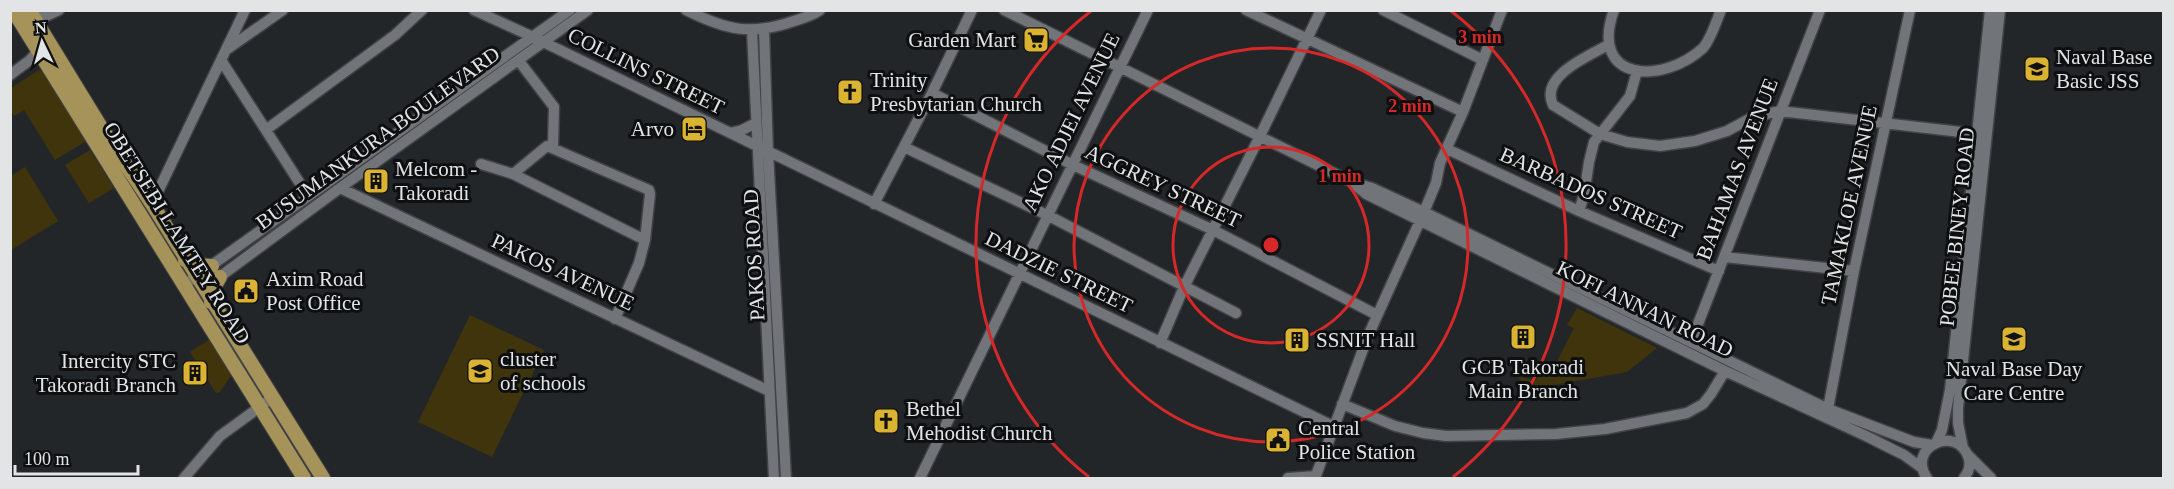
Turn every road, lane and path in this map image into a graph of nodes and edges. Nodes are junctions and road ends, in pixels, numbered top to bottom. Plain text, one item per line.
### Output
1 (13, 10) edge
2 (59, 10) edge
3 (244, 10) edge
4 (283, 10) edge
5 (422, 10) edge
6 (474, 10) edge
7 (570, 10) edge
8 (588, 10) edge
9 (686, 10) edge
10 (820, 10) edge
11 (972, 10) edge
12 (1004, 10) edge
13 (1148, 10) edge
14 (1246, 10) edge
15 (1321, 10) edge
16 (1383, 10) edge
17 (1502, 10) edge
18 (1614, 10) edge
19 (1721, 10) edge
20 (1820, 10) edge
21 (1910, 10) edge
22 (1990, 10) edge
23 (2000, 10) edge
24 (31, 13) edge
25 (764, 30) junction
26 (752, 31) junction
27 (533, 37) junction
28 (1307, 39) junction
29 (544, 43) junction
30 (43, 45) junction
31 (1608, 45) junction
32 (223, 55) junction
33 (1483, 60) junction
34 (519, 61) junction
35 (1120, 67) junction
36 (1637, 72) junction
37 (10, 75) edge
38 (932, 93) junction
39 (1780, 111) junction
40 (1463, 112) junction
41 (756, 123) junction
42 (1887, 123) junction
43 (267, 129) junction
44 (730, 134) junction
45 (1600, 134) junction
46 (1978, 134) junction
47 (1260, 136) junction
48 (553, 147) junction
49 (756, 147) junction
50 (904, 147) junction
51 (1447, 149) junction
52 (768, 152) junction
53 (481, 164) dead end
54 (1073, 165) junction
55 (513, 174) junction
56 (340, 188) junction
57 (308, 196) junction
58 (152, 204) junction
59 (874, 204) junction
60 (1579, 211) junction
61 (1047, 215) junction
62 (1419, 215) junction
63 (1214, 230) junction
64 (645, 240) junction
65 (1724, 257) junction
66 (185, 260) junction
67 (1719, 270) junction
68 (216, 271) junction
69 (1854, 271) junction
70 (1020, 275) junction
71 (195, 284) junction
72 (1184, 287) junction
73 (211, 302) junction
74 (1236, 313) dead end
75 (1377, 315) junction
76 (615, 319) junction
77 (1691, 342) junction
78 (1160, 343) junction
79 (1725, 370) junction
80 (770, 391) junction
81 (272, 398) junction
82 (1342, 404) junction
83 (260, 406) junction
84 (1828, 409) junction
85 (1333, 426) junction
86 (1934, 444) junction
87 (1965, 451) junction
88 (786, 473) edge
89 (1925, 473) edge
90 (1315, 477) edge
91 (184, 478) edge
92 (304, 478) edge
93 (324, 478) edge
94 (774, 478) edge
95 (795, 478) edge
96 (920, 478) edge
97 (1288, 478) edge
98 (1964, 478) edge
99 (1991, 478) edge

1 - 30 main road, OBETSEBI LAMTEY ROAD
2 - 24 street
3 - 32 street
4 - 32 street
5 - 43 street
6 - 27 street
7 - 27 street, BUSUMANKURA BOULEVARD
8 - 29 street, BUSUMANKURA BOULEVARD
9 - 26 street
10 - 25 street
11 - 38 street
12 - 35 street, KOFI ANNAN ROAD
13 - 35 street, AKO ADJEI AVENUE
14 - 28 street
15 - 28 street
16 - 33 street
17 - 33 street
18 - 31 street
19 - 36 street
20 - 39 street, BAHAMAS AVENUE
21 - 42 street, TAMAKLOE AVENUE
22 - 46 street, POBEE BINEY ROAD
23 - 87 street, POBEE BINEY ROAD
24 - 30 main road, OBETSEBI LAMTEY ROAD
25 - 26 street
25 - 52 street, PAKOS ROAD
26 - 41 street, PAKOS ROAD
27 - 29 street, COLLINS STREET
27 - 57 street, BUSUMANKURA BOULEVARD
28 - 40 street
28 - 47 street
29 - 34 street, BUSUMANKURA BOULEVARD
29 - 44 street, COLLINS STREET
30 - 37 street
30 - 58 main road, OBETSEBI LAMTEY ROAD
30 - 71 main road, OBETSEBI LAMTEY ROAD
31 - 36 street
31 - 45 street
32 - 43 street
32 - 58 street
33 - 40 street
34 - 48 street
34 - 56 street, BUSUMANKURA BOULEVARD
35 - 47 street, KOFI ANNAN ROAD
35 - 54 street, AKO ADJEI AVENUE
36 - 45 street
38 - 50 street
38 - 54 street, AGGREY STREET
39 - 42 street
39 - 45 street
39 - 65 street, BAHAMAS AVENUE
40 - 51 street
41 - 44 street, COLLINS STREET
41 - 49 street, PAKOS ROAD
42 - 46 street
42 - 69 street, TAMAKLOE AVENUE
43 - 57 street
44 - 49 street, COLLINS STREET
45 - 60 street
46 - 86 street, POBEE BINEY ROAD
47 - 62 street, KOFI ANNAN ROAD
47 - 63 street
48 - 55 street
48 - 64 street
49 - 52 street, COLLINS STREET
49 - 80 street, PAKOS ROAD
50 - 59 street
50 - 61 street
51 - 60 street, BARBADOS STREET
51 - 62 street
52 - 59 street, DADZIE STREET
52 - 88 street, PAKOS ROAD
53 - 55 street
54 - 61 street, AKO ADJEI AVENUE
54 - 63 street, AGGREY STREET
55 - 64 street
56 - 68 street, BUSUMANKURA BOULEVARD
56 - 76 street, PAKOS AVENUE
57 - 68 street, BUSUMANKURA BOULEVARD
58 - 66 main road, OBETSEBI LAMTEY ROAD
59 - 70 street, DADZIE STREET
60 - 67 street, BARBADOS STREET
61 - 70 street, AKO ADJEI AVENUE
61 - 72 street
62 - 75 street
62 - 77 street, KOFI ANNAN ROAD
62 - 79 street, KOFI ANNAN ROAD
63 - 72 street
63 - 75 street, AGGREY STREET
64 - 76 street
65 - 67 street, BAHAMAS AVENUE
65 - 69 street
66 - 68 main road
66 - 71 main road, OBETSEBI LAMTEY ROAD
67 - 77 street, BAHAMAS AVENUE
68 - 71 street, BUSUMANKURA BOULEVARD
68 - 73 main road
69 - 84 street, TAMAKLOE AVENUE
70 - 78 street, DADZIE STREET
70 - 96 street, AKO ADJEI AVENUE
71 - 73 main road, OBETSEBI LAMTEY ROAD
71 - 83 main road, OBETSEBI LAMTEY ROAD
72 - 74 street
72 - 78 street
73 - 81 main road, OBETSEBI LAMTEY ROAD
75 - 82 street
76 - 80 street, PAKOS AVENUE
77 - 84 street, KOFI ANNAN ROAD
78 - 85 street, DADZIE STREET
79 - 82 street
79 - 89 street, KOFI ANNAN ROAD
80 - 94 street, PAKOS ROAD
81 - 83 street
81 - 93 main road, OBETSEBI LAMTEY ROAD
82 - 85 street
83 - 91 street
83 - 92 main road, OBETSEBI LAMTEY ROAD
84 - 86 street, KOFI ANNAN ROAD
85 - 90 street
86 - 87 street, KOFI ANNAN ROAD
86 - 89 street, POBEE BINEY ROAD
87 - 98 street, POBEE BINEY ROAD
87 - 99 street
88 - 95 street
90 - 97 street

